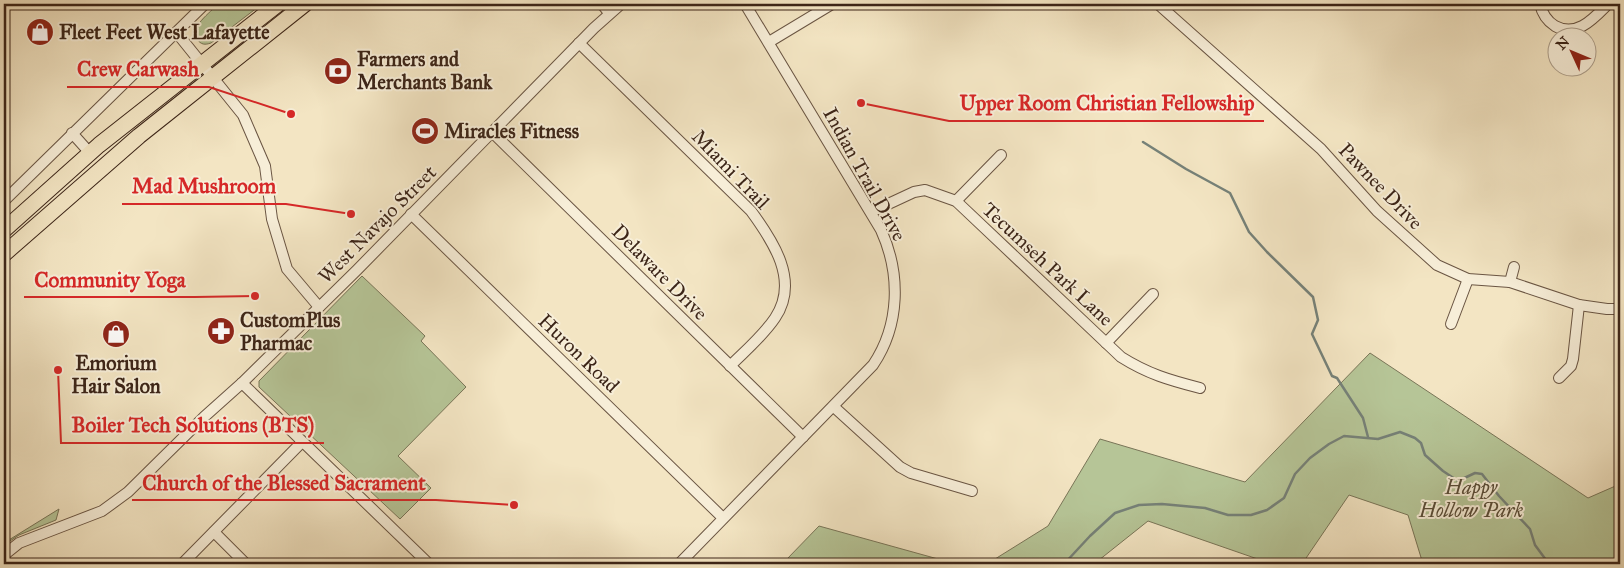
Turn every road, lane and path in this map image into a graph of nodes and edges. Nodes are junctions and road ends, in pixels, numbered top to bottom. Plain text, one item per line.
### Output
1 (205, 4) edge
2 (278, 4) edge
3 (305, 4) edge
4 (602, 4) edge
5 (621, 4) edge
6 (745, 4) edge
7 (832, 4) edge
8 (1158, 4) edge
9 (1540, 4) edge
10 (1608, 4) edge
11 (609, 14) junction
12 (177, 32) junction
13 (769, 42) junction
14 (579, 43) junction
15 (202, 64) junction
16 (213, 77) junction
17 (492, 132) junction
18 (72, 133) junction
19 (90, 154) junction
20 (1001, 155) dead end
21 (4, 201) edge
22 (956, 201) junction
23 (870, 212) junction
24 (412, 214) junction
25 (4, 230) edge
26 (4, 254) edge
27 (1514, 267) dead end
28 (1468, 279) junction
29 (1510, 282) junction
30 (1153, 294) dead end
31 (1579, 305) junction
32 (318, 307) junction
33 (1620, 309) edge
34 (1451, 324) dead end
35 (1106, 343) junction
36 (730, 366) junction
37 (1560, 378) dead end
38 (242, 383) junction
39 (1200, 388) dead end
40 (834, 407) junction
41 (804, 437) junction
42 (302, 442) junction
43 (972, 492) dead end
44 (722, 518) junction
45 (214, 532) junction
46 (4, 555) edge
47 (182, 564) edge
48 (246, 564) edge
49 (429, 564) edge
50 (679, 564) edge

1 - 12 street
2 - 15 highway
3 - 16 highway
4 - 11 street
5 - 11 street, West Navajo Street
6 - 13 street, Indian Trail Drive
7 - 13 street
8 - 28 street, Pawnee Drive
9 - 10 street
11 - 14 street, West Navajo Street
12 - 15 street
12 - 18 street
13 - 23 street, Indian Trail Drive
14 - 17 street, West Navajo Street
14 - 36 street, Miami Trail
15 - 16 street
15 - 19 highway
16 - 26 highway
16 - 32 street
17 - 24 street, West Navajo Street
17 - 36 street, Delaware Drive
18 - 19 street
18 - 21 street
19 - 25 highway
20 - 22 street
22 - 23 street, Tecumseh Park Lane
22 - 35 street, Tecumseh Park Lane
23 - 40 street, Indian Trail Drive
24 - 32 street, West Navajo Street
24 - 44 street, Huron Road
27 - 29 street
28 - 29 street, Pawnee Drive
28 - 34 street
29 - 31 street, Pawnee Drive
30 - 35 street
31 - 33 street, Pawnee Drive
31 - 37 street
32 - 38 street, West Navajo Street
35 - 39 street, Tecumseh Park Lane
36 - 41 street, Delaware Drive
38 - 42 street
38 - 46 street, West Navajo Street
40 - 41 street, Indian Trail Drive
40 - 43 street
41 - 44 street, Indian Trail Drive
42 - 45 street
42 - 49 street
44 - 50 street, Indian Trail Drive
45 - 47 street
45 - 48 street

